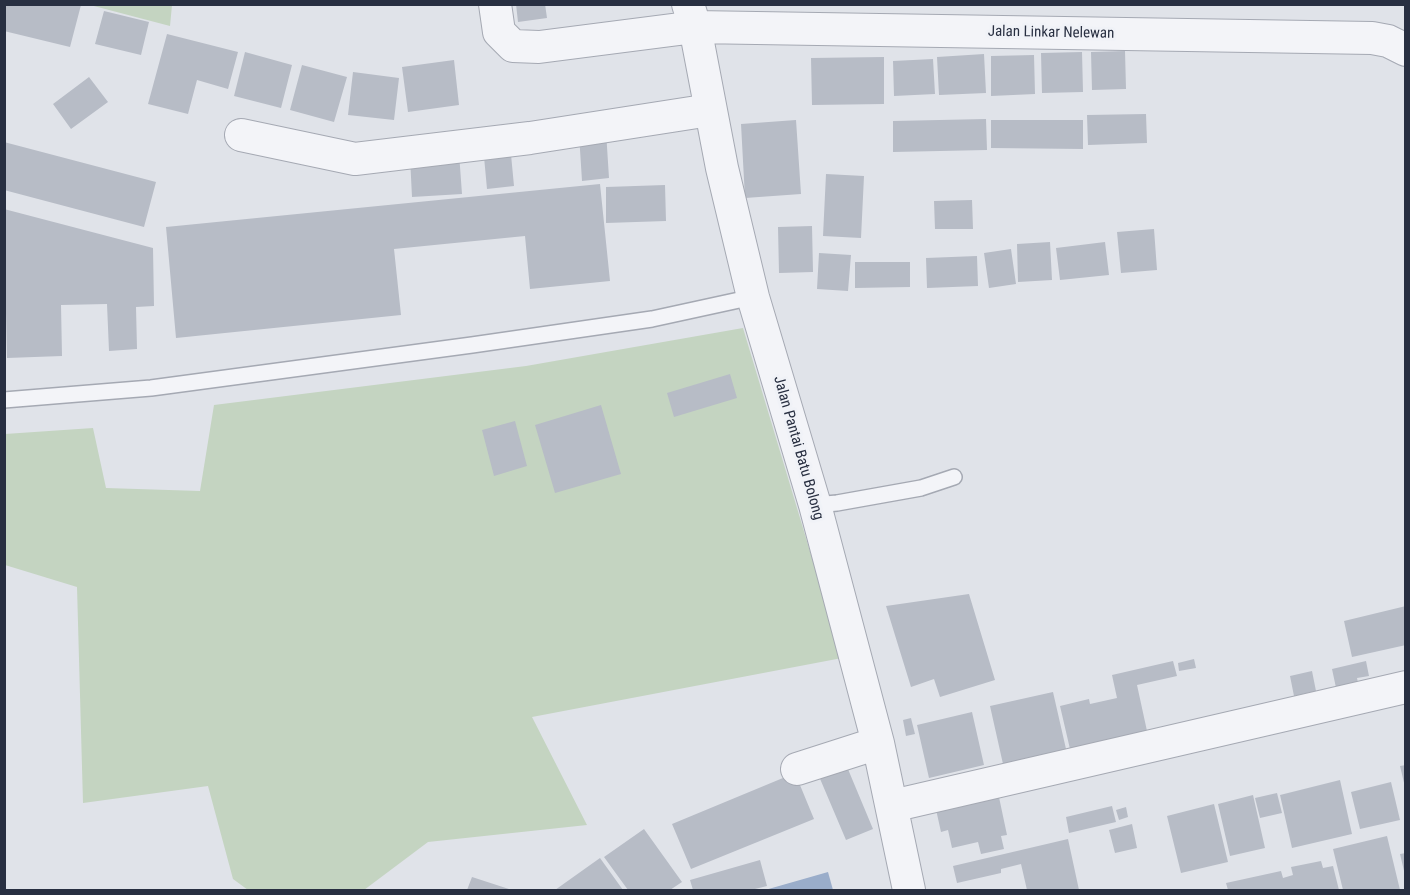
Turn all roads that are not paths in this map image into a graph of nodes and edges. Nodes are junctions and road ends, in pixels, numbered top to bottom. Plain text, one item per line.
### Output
1 (495, 4) edge
2 (691, 16) edge
3 (1406, 50) edge
4 (710, 110) junction
5 (241, 135) dead end
6 (753, 297) junction
7 (4, 400) edge
8 (954, 477) dead end
9 (815, 505) junction
10 (1406, 687) edge
11 (878, 743) junction
12 (797, 769) dead end
13 (892, 806) junction
14 (909, 891) edge

1 - 2 street, Jalan Linkar Nelewan
2 - 3 street, Jalan Linkar Nelewan
2 - 4 street, Jalan Pantai Batu Bolong
4 - 5 street
4 - 6 street, Jalan Pantai Batu Bolong
6 - 7 lane
6 - 9 street, Jalan Pantai Batu Bolong
8 - 9 lane
9 - 11 street, Jalan Pantai Batu Bolong
10 - 13 street
11 - 12 street
11 - 13 street, Jalan Pantai Batu Bolong
13 - 14 street, Jalan Pantai Batu Bolong

